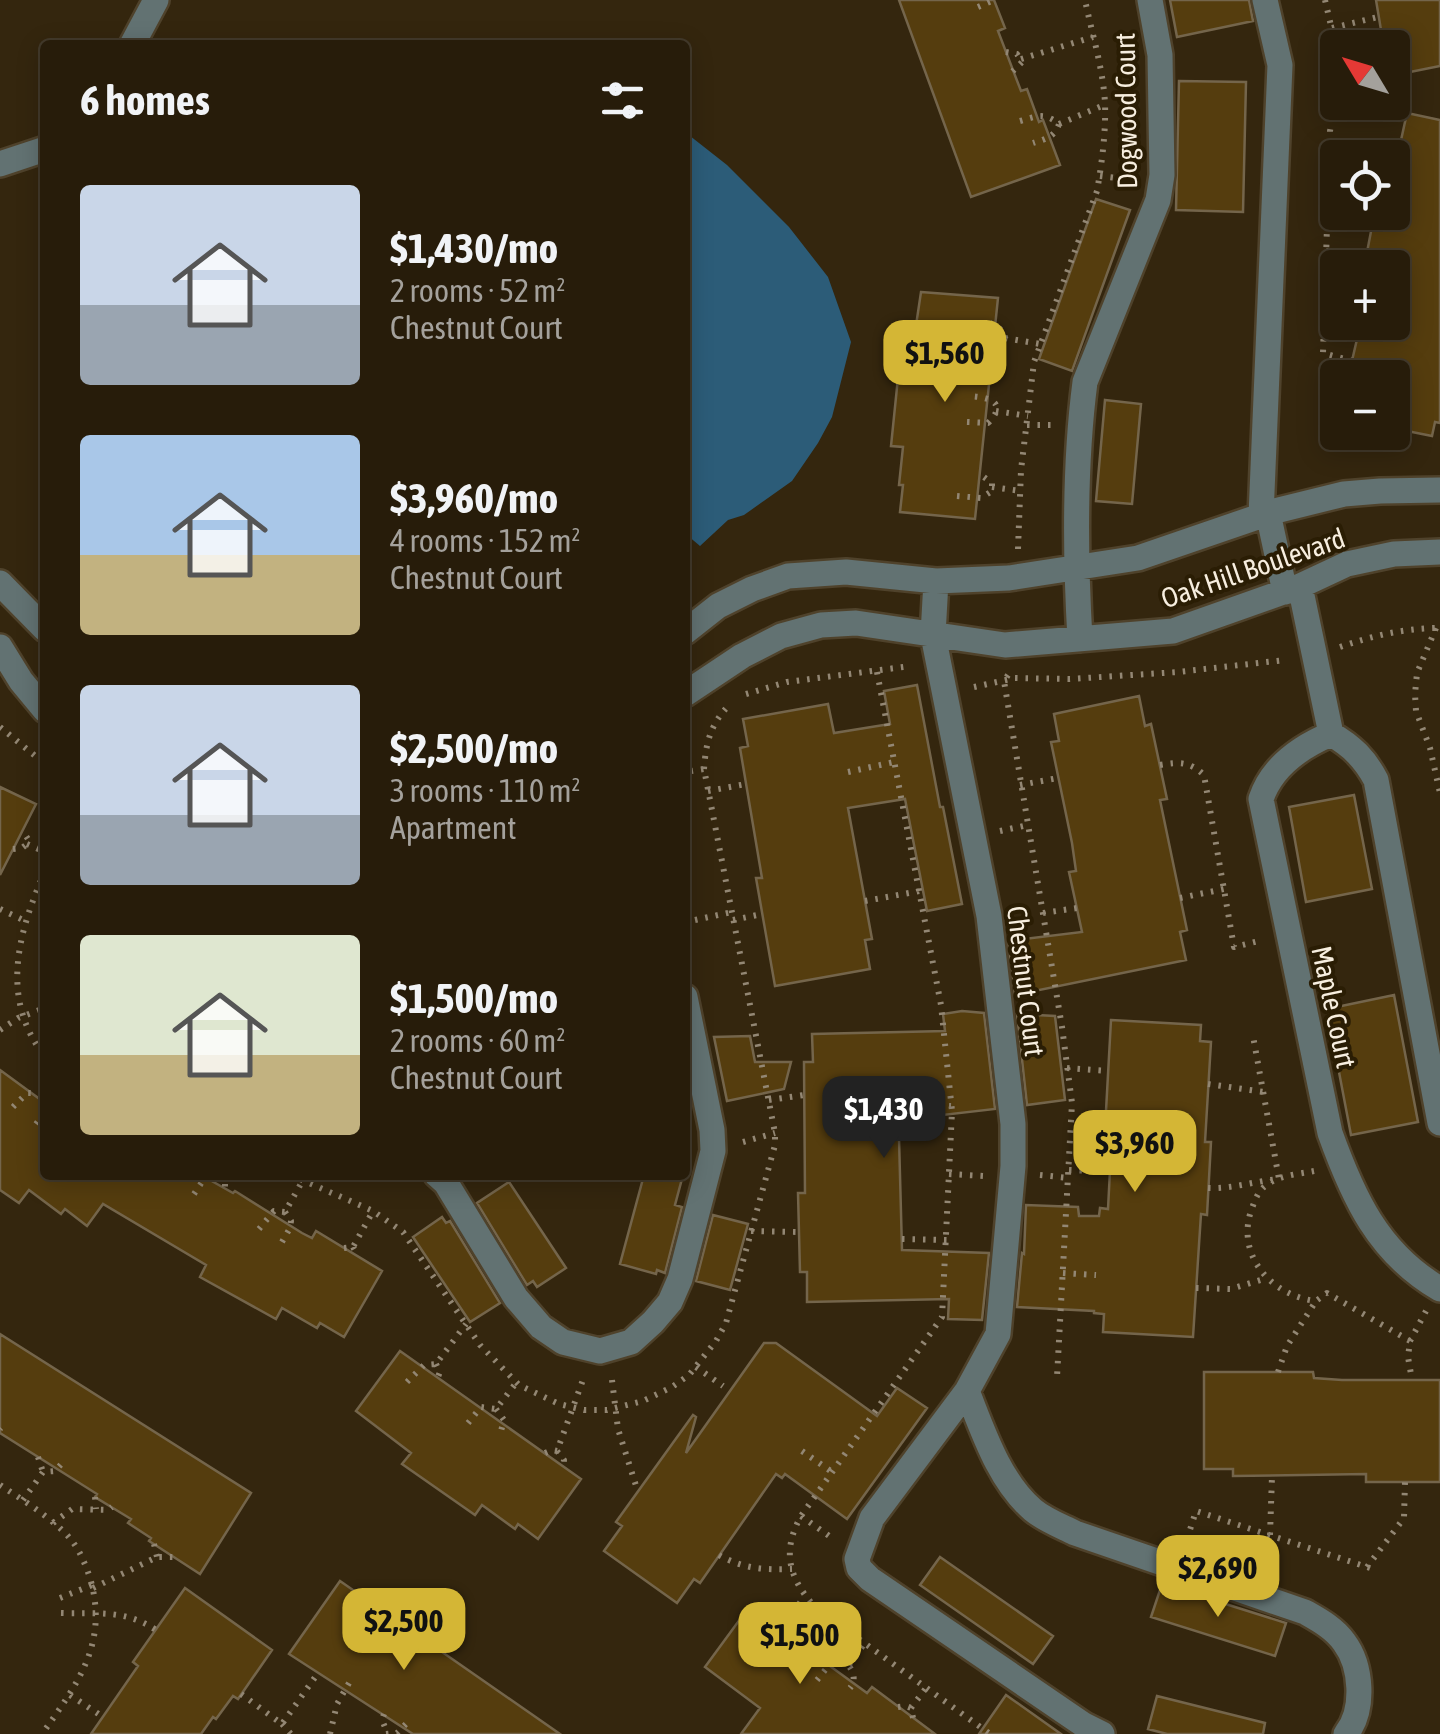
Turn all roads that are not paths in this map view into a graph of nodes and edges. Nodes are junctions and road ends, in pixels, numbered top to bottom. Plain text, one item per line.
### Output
1 (156, 0) edge
2 (1150, 0) edge
3 (1265, 0) edge
4 (135, 40) edge
5 (40, 151) edge
6 (0, 164) edge
7 (1440, 490) edge
8 (1265, 515) junction
9 (1440, 552) edge
10 (1076, 568) junction
11 (936, 582) junction
12 (0, 583) edge
13 (1292, 589) junction
14 (40, 625) edge
15 (690, 628) edge
16 (933, 634) junction
17 (1080, 639) junction
18 (0, 648) edge
19 (690, 691) edge
20 (40, 704) edge
21 (1331, 734) junction
22 (690, 1022) edge
23 (1440, 1123) edge
24 (443, 1180) edge
25 (1434, 1298) edge
26 (967, 1391) junction
27 (1102, 1734) edge
28 (1346, 1734) edge

1 - 4 street
2 - 10 street, Dogwood Court
3 - 8 street
5 - 6 street
7 - 8 street, Oak Hill Boulevard
8 - 10 street, Oak Hill Boulevard
8 - 13 street
9 - 13 street, Oak Hill Boulevard
10 - 11 street, Oak Hill Boulevard
10 - 17 street, Dogwood Court
11 - 15 street, Oak Hill Boulevard
11 - 16 street, Chestnut Court
12 - 14 street
13 - 17 street, Oak Hill Boulevard
13 - 21 street
16 - 17 street, Oak Hill Boulevard
16 - 19 street, Oak Hill Boulevard
16 - 26 street, Chestnut Court
18 - 20 street
21 - 23 street
21 - 25 street, Maple Court
22 - 24 street
26 - 27 street, Chestnut Court
26 - 28 street

